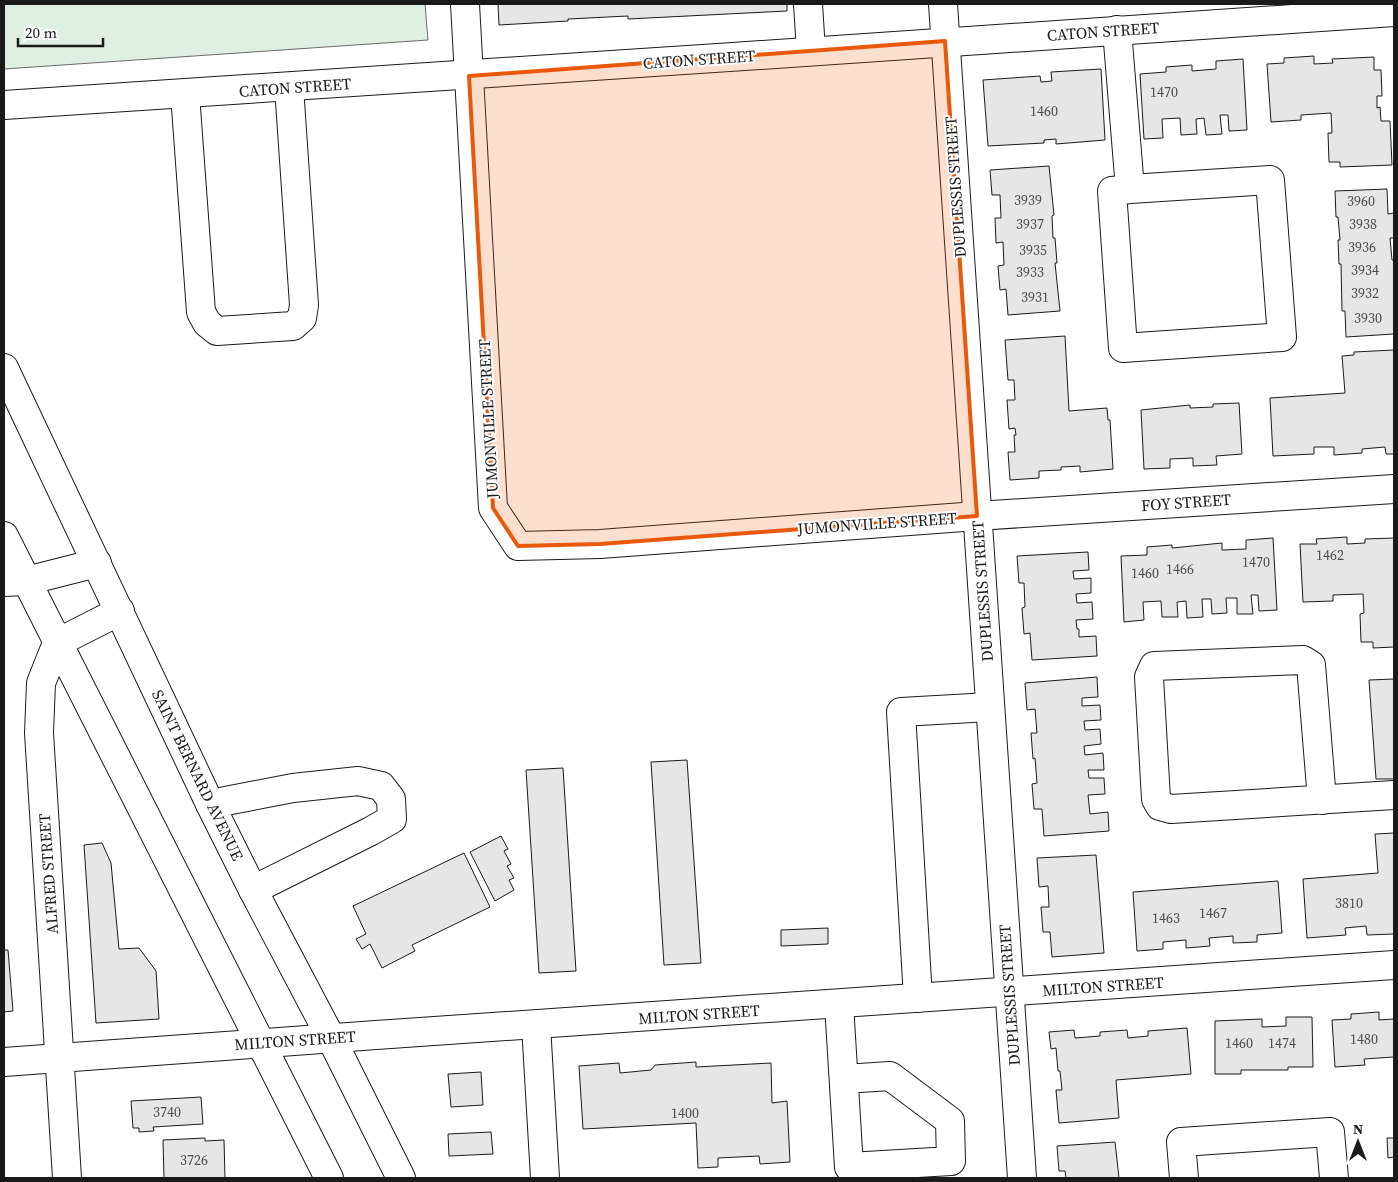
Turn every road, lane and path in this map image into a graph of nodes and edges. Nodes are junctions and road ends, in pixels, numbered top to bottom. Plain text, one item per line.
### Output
1 (465, 4) edge
2 (808, 4) edge
3 (943, 4) edge
4 (1394, 12) edge
5 (1117, 30) junction
6 (945, 41) junction
7 (811, 51) junction
8 (469, 76) junction
9 (288, 87) junction
10 (185, 94) junction
11 (4, 105) edge
12 (1130, 189) junction
13 (4, 368) edge
14 (1394, 489) edge
15 (977, 516) junction
16 (4, 536) edge
17 (97, 563) junction
18 (15, 581) edge
19 (120, 611) junction
20 (58, 643) junction
21 (990, 707) junction
22 (1394, 795) edge
23 (1322, 800) junction
24 (210, 804) junction
25 (253, 890) junction
26 (1394, 966) edge
27 (1009, 992) junction
28 (918, 998) junction
29 (839, 1004) junction
30 (536, 1025) junction
31 (331, 1038) junction
32 (260, 1043) junction
33 (59, 1058) junction
34 (4, 1062) edge
35 (844, 1079) junction
36 (68, 1178) edge
37 (328, 1178) edge
38 (401, 1178) edge
39 (546, 1178) edge
40 (1022, 1178) edge
41 (1184, 1178) edge
42 (1334, 1178) edge

1 - 8 street, JUMONVILLE STREET
2 - 7 street
3 - 6 street, DUPLESSIS STREET
4 - 5 street, CATON STREET
5 - 6 street, CATON STREET
5 - 12 street
6 - 7 street, CATON STREET
6 - 15 street, DUPLESSIS STREET
7 - 8 street, CATON STREET
8 - 9 street, CATON STREET
8 - 15 street, JUMONVILLE STREET
9 - 10 street, CATON STREET
9 - 10 street
10 - 11 street, CATON STREET
12 - 12 street
13 - 17 street, SAINT BERNARD AVENUE
14 - 15 street, FOY STREET
15 - 21 street, DUPLESSIS STREET
16 - 18 street
17 - 18 street
17 - 19 street, SAINT BERNARD AVENUE
18 - 20 street
19 - 20 street
19 - 24 street, SAINT BERNARD AVENUE
20 - 32 street
20 - 33 street, ALFRED STREET
21 - 27 street, DUPLESSIS STREET
21 - 28 street
22 - 23 street
23 - 23 street
24 - 25 street, SAINT BERNARD AVENUE
24 - 25 street
25 - 31 street, SAINT BERNARD AVENUE
26 - 27 street, MILTON STREET
27 - 28 street, MILTON STREET
27 - 40 street, DUPLESSIS STREET
28 - 29 street, MILTON STREET
29 - 30 street, MILTON STREET
29 - 35 street
30 - 31 street, MILTON STREET
30 - 39 street
31 - 32 street, MILTON STREET
31 - 38 street, SAINT BERNARD AVENUE
32 - 33 street, MILTON STREET
32 - 37 street
33 - 34 street, MILTON STREET
33 - 36 street, ALFRED STREET
35 - 35 street
41 - 42 street

